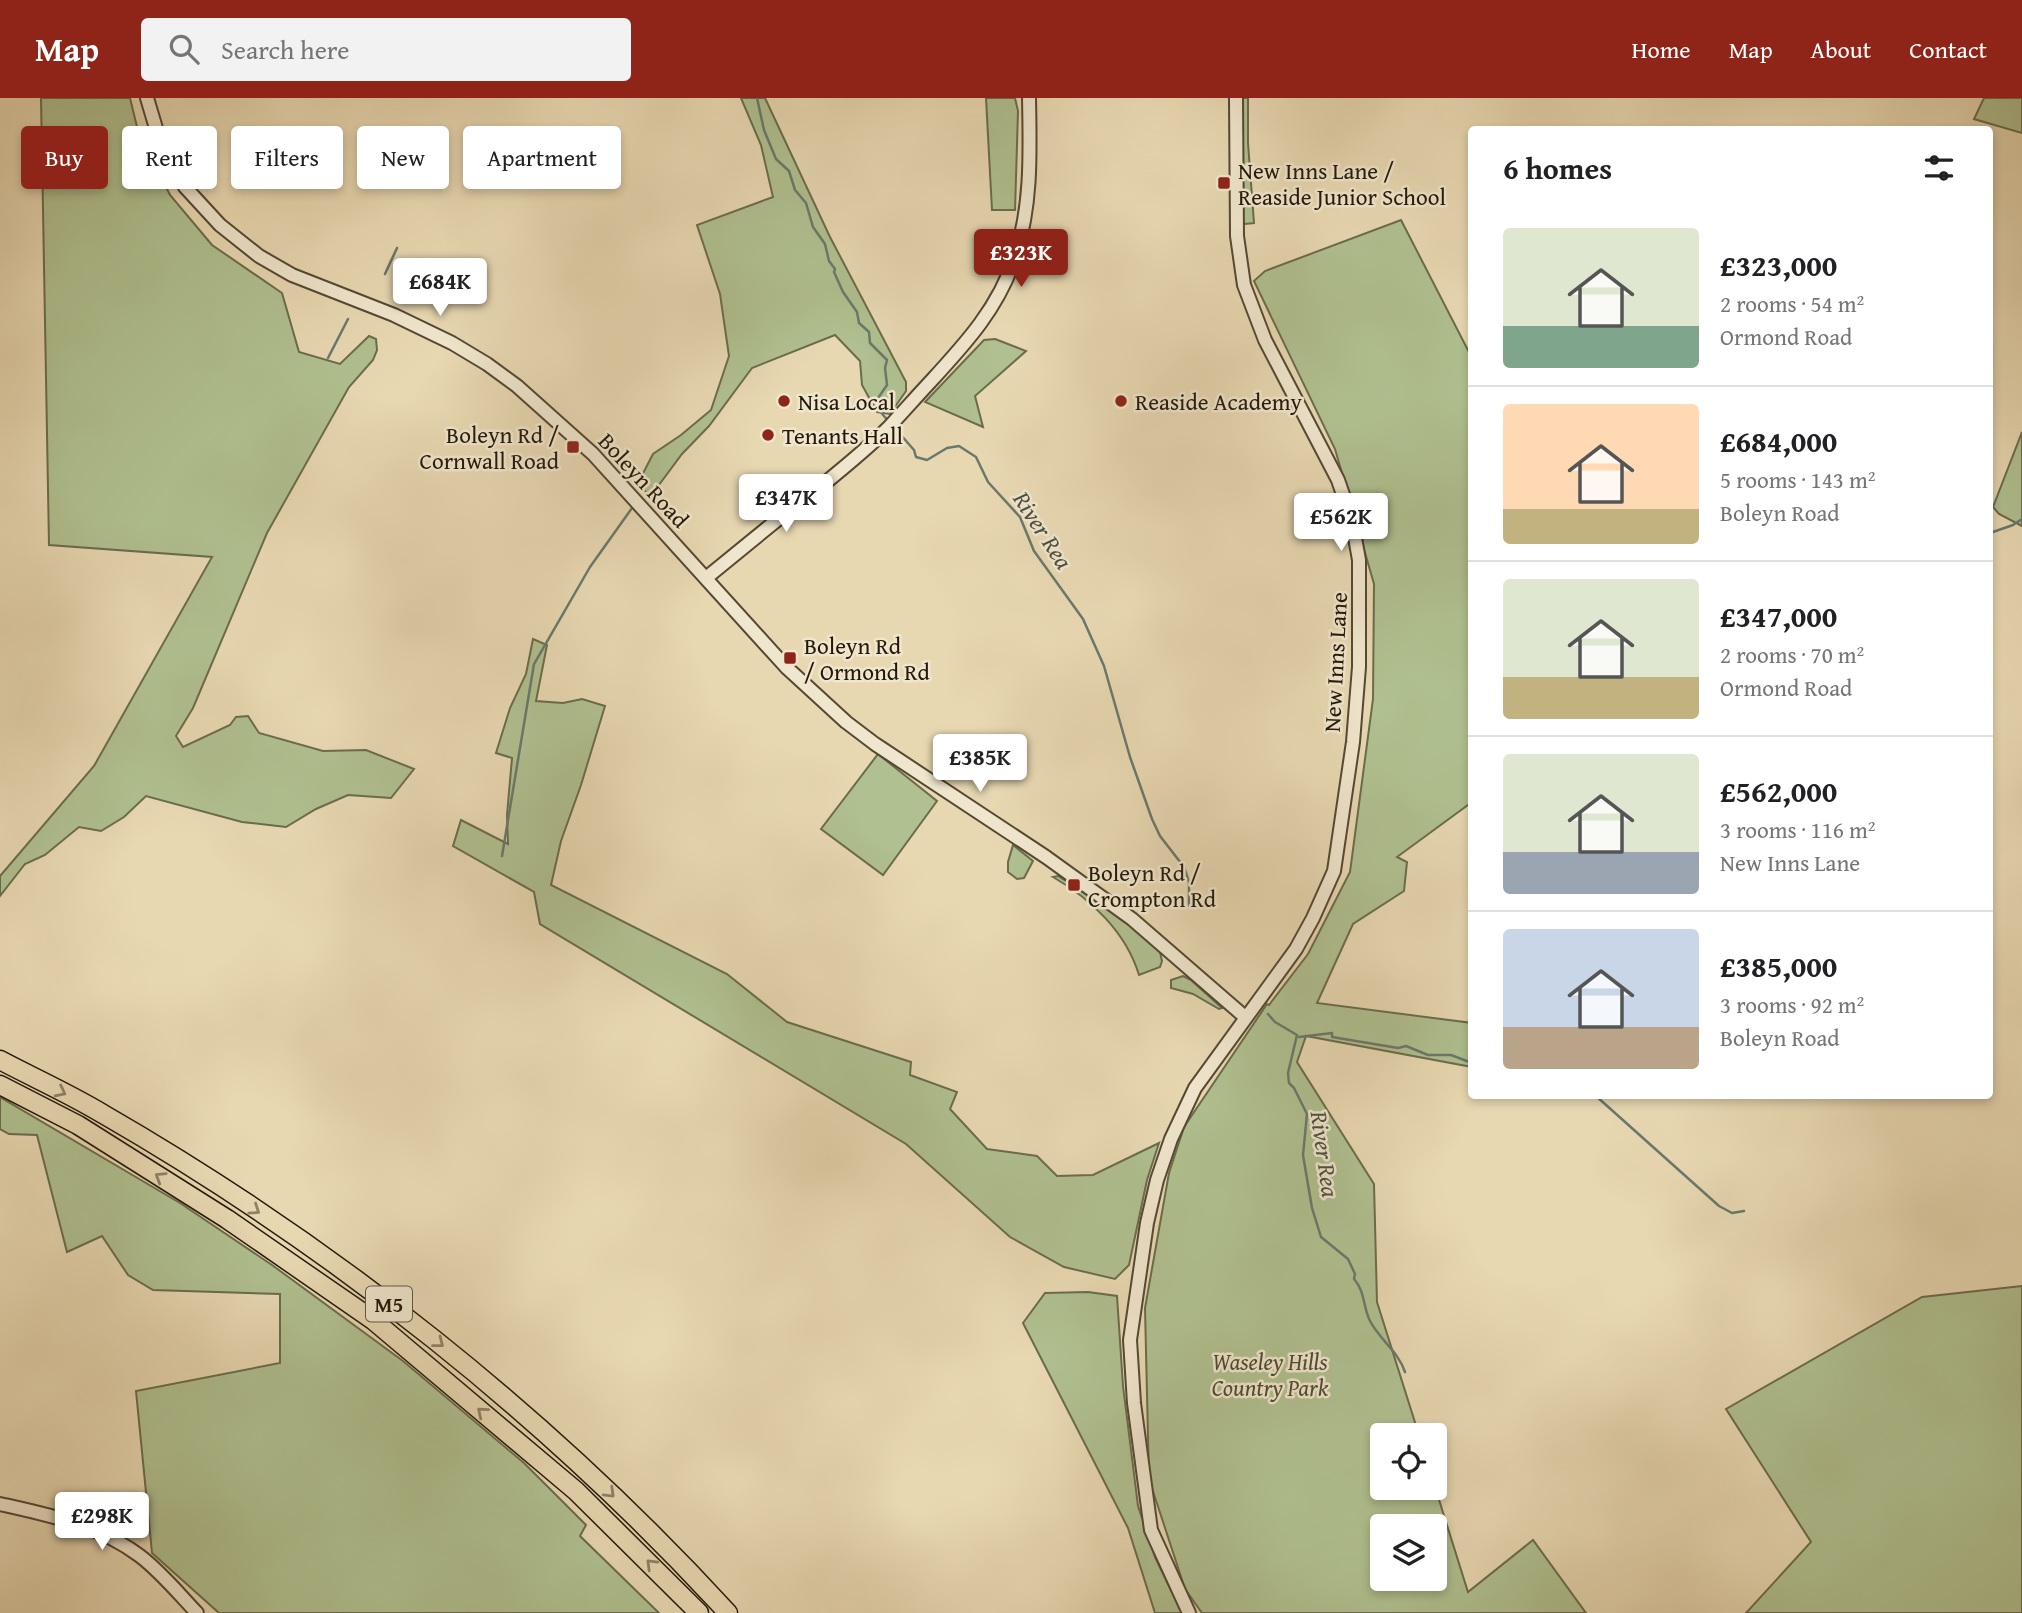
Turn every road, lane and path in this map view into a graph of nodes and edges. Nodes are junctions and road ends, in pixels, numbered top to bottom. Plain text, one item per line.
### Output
1 (147, 98) edge
2 (1029, 98) edge
3 (1236, 98) edge
4 (706, 578) junction
5 (1245, 1017) junction
6 (0, 1060) edge
7 (0, 1085) edge
8 (0, 1504) edge
9 (197, 1613) edge
10 (699, 1613) edge
11 (728, 1613) edge
12 (1189, 1613) edge

1 - 4 street, Boleyn Road
2 - 4 street
3 - 5 street, New Inns Lane
4 - 5 street, Boleyn Road
5 - 12 street, New Inns Lane
6 -> 11 highway, M5
10 -> 7 highway, M5
8 - 9 street

